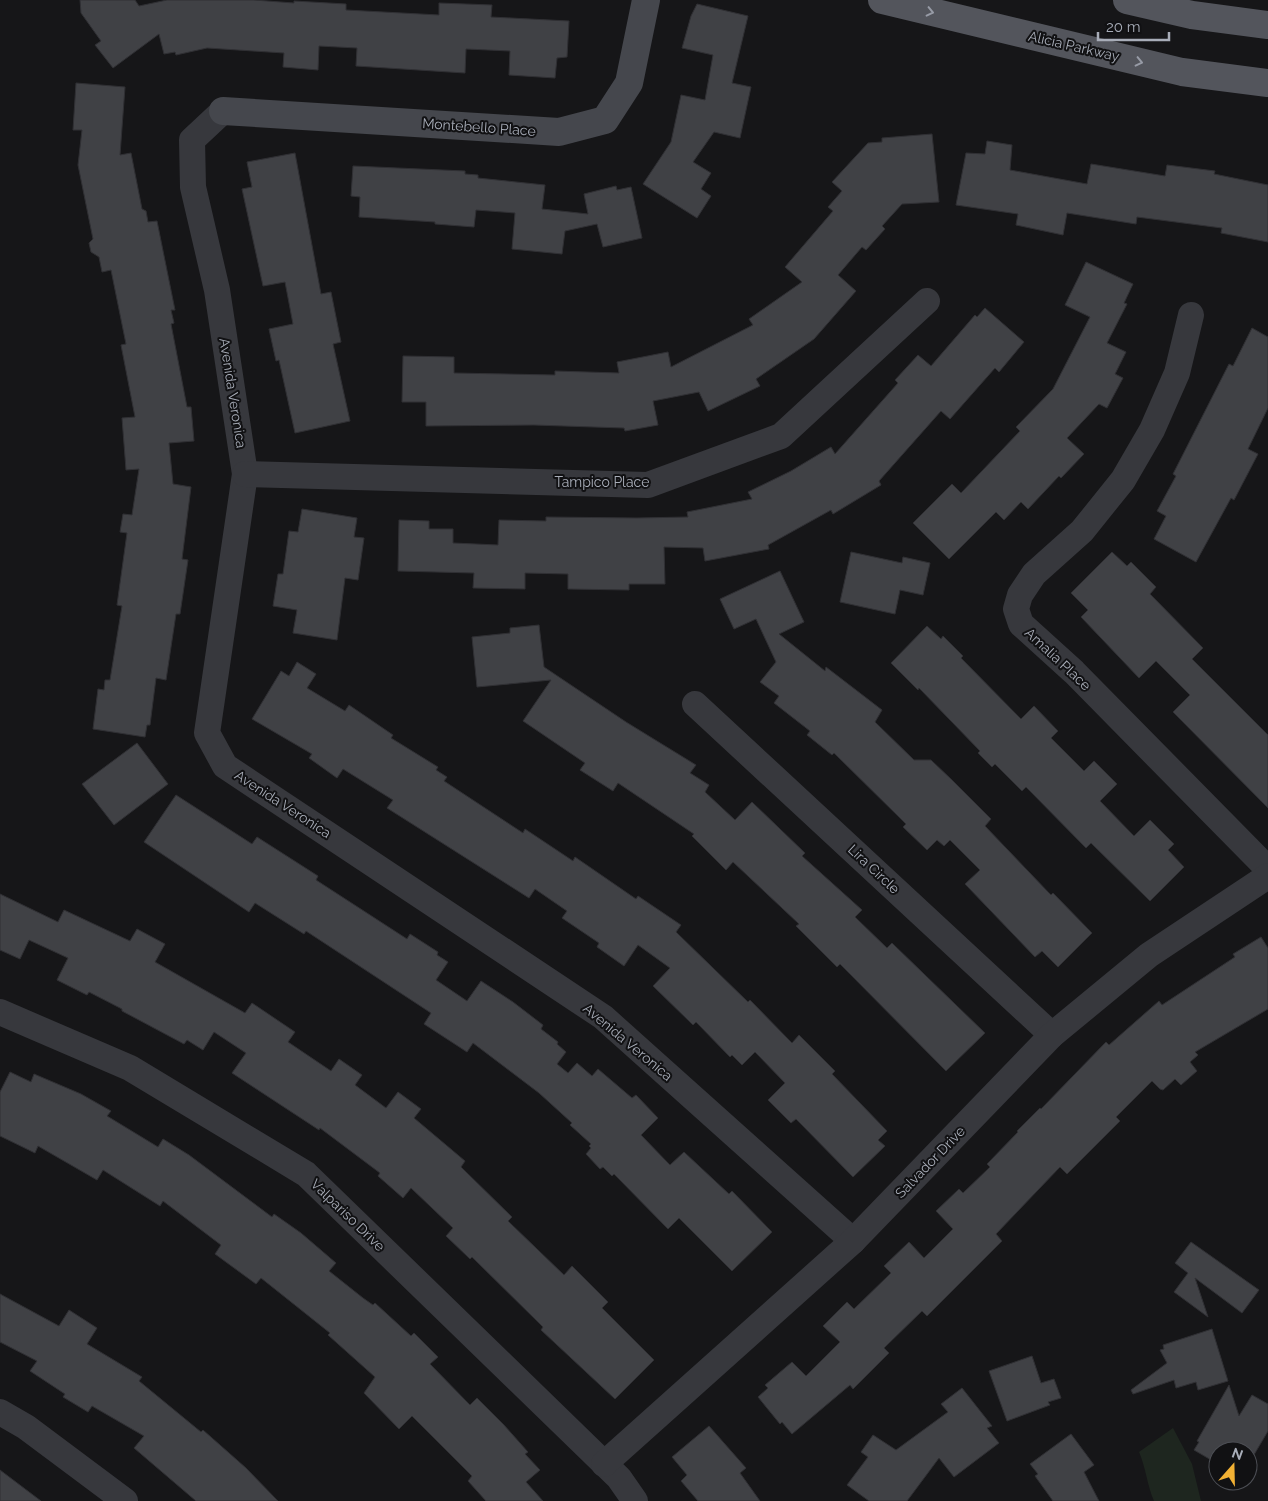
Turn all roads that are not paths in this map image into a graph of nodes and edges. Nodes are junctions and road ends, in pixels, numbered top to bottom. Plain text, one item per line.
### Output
1 (646, 0) edge
2 (882, 0) edge
3 (1127, 0) edge
4 (1268, 25) edge
5 (1268, 83) edge
6 (222, 110) joint
7 (927, 301) dead end
8 (1191, 315) dead end
9 (245, 474) junction
10 (695, 704) dead end
11 (1268, 869) edge
12 (1268, 876) edge
13 (0, 1012) edge
14 (1052, 1035) junction
15 (852, 1241) junction
16 (0, 1412) edge
17 (604, 1464) junction
18 (125, 1501) edge
19 (635, 1501) edge

1 - 6 street, Montebello Place
2 -> 5 main road, Alicia Parkway
3 - 4 main road
6 - 9 street, Avenida Veronica
7 - 9 street, Tampico Place
8 - 11 street, Amalia Place
9 - 15 street, Avenida Veronica
10 - 14 street, Lira Circle
12 - 14 street, Salvador Drive
13 - 17 street, Valpariso Drive
14 - 15 street, Salvador Drive
15 - 17 street, Salvador Drive
16 - 18 street
17 - 19 street, Valpariso Drive

